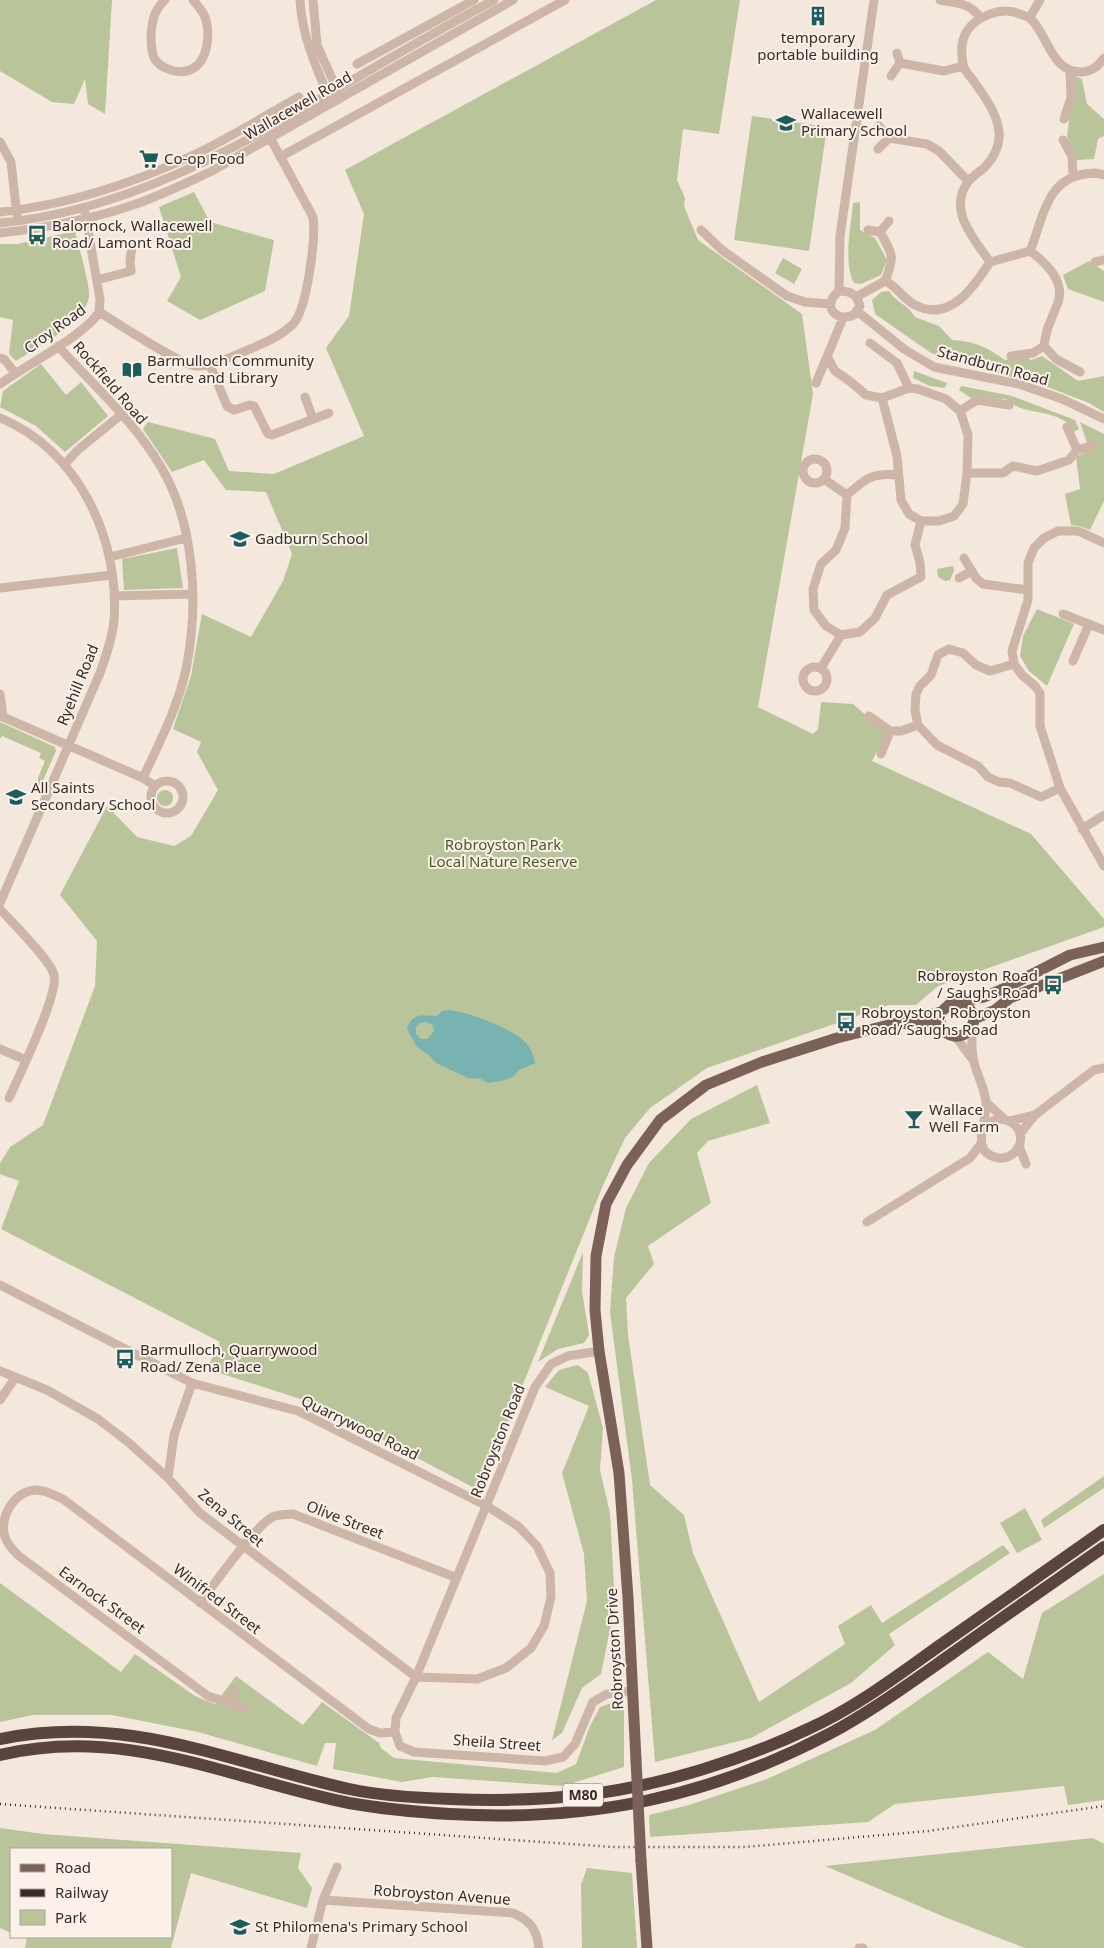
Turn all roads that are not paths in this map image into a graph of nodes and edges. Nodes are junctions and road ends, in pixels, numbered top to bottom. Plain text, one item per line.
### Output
1 (165, 0) edge
2 (194, 0) edge
3 (300, 0) edge
4 (313, 0) edge
5 (474, 0) edge
6 (494, 0) edge
7 (513, 0) edge
8 (565, 0) edge
9 (874, 0) edge
10 (940, 0) edge
11 (1040, 0) edge
12 (981, 18) junction
13 (1030, 18) junction
14 (897, 53) dead end
15 (1104, 58) edge
16 (900, 63) junction
17 (357, 64) dead end
18 (963, 66) junction
19 (1070, 71) junction
20 (890, 76) dead end
21 (339, 93) junction
22 (299, 97) dead end
23 (330, 98) junction
24 (260, 119) junction
25 (1064, 119) dead end
26 (880, 126) dead end
27 (268, 134) junction
28 (889, 138) junction
29 (1063, 140) dead end
30 (0, 142) edge
31 (878, 149) dead end
32 (280, 157) junction
33 (1104, 175) edge
34 (1073, 176) junction
35 (968, 181) junction
36 (16, 210) junction
37 (0, 212) edge
38 (85, 213) junction
39 (890, 221) dead end
40 (0, 223) edge
41 (18, 226) junction
42 (701, 230) dead end
43 (868, 230) dead end
44 (880, 232) junction
45 (0, 233) edge
46 (132, 248) dead end
47 (1030, 251) junction
48 (990, 262) junction
49 (97, 280) junction
50 (885, 281) junction
51 (839, 291) junction
52 (856, 297) junction
53 (830, 304) junction
54 (857, 311) junction
55 (99, 312) junction
56 (843, 318) junction
57 (870, 343) dead end
58 (58, 346) junction
59 (1044, 346) junction
60 (1011, 356) dead end
61 (0, 358) edge
62 (828, 358) junction
63 (210, 365) junction
64 (1080, 372) dead end
65 (15, 373) junction
66 (816, 383) dead end
67 (0, 384) edge
68 (909, 388) junction
69 (304, 397) dead end
70 (882, 398) junction
71 (1009, 405) dead end
72 (960, 411) junction
73 (329, 413) dead end
74 (122, 414) junction
75 (0, 418) edge
76 (313, 419) junction
77 (1104, 419) edge
78 (1067, 427) dead end
79 (1094, 445) dead end
80 (1077, 450) junction
81 (64, 465) junction
82 (967, 473) junction
83 (898, 475) junction
84 (824, 479) dead end
85 (846, 495) junction
86 (921, 521) junction
87 (186, 538) junction
88 (1104, 543) edge
89 (110, 557) junction
90 (964, 558) dead end
91 (972, 571) junction
92 (112, 575) junction
93 (959, 578) dead end
94 (0, 588) edge
95 (1028, 590) junction
96 (193, 594) junction
97 (114, 596) junction
98 (1063, 614) dead end
99 (1089, 624) junction
100 (1104, 630) edge
101 (841, 635) junction
102 (1073, 660) dead end
103 (1014, 664) junction
104 (821, 668) dead end
105 (0, 694) edge
106 (1, 716) edge
107 (869, 716) dead end
108 (918, 725) junction
109 (890, 731) junction
110 (68, 745) junction
111 (881, 754) dead end
112 (143, 778) junction
113 (155, 786) dead end
114 (1060, 788) junction
115 (1104, 815) edge
116 (1082, 829) junction
117 (1104, 866) edge
118 (0, 903) edge
119 (0, 910) edge
120 (1104, 946) edge
121 (1104, 961) edge
122 (961, 1003) junction
123 (941, 1012) junction
124 (973, 1023) junction
125 (887, 1024) junction
126 (940, 1025) junction
127 (956, 1037) junction
128 (0, 1049) edge
129 (26, 1060) junction
130 (973, 1060) junction
131 (1104, 1068) edge
132 (9, 1098) dead end
133 (986, 1102) junction
134 (1034, 1115) junction
135 (1006, 1120) junction
136 (984, 1127) junction
137 (1020, 1134) junction
138 (981, 1144) junction
139 (1019, 1146) junction
140 (990, 1156) junction
141 (970, 1158) junction
142 (1007, 1158) junction
143 (867, 1222) dead end
144 (0, 1285) edge
145 (599, 1351) junction
146 (0, 1371) edge
147 (16, 1378) junction
148 (192, 1384) junction
149 (0, 1400) edge
150 (168, 1478) junction
151 (21, 1494) joint
152 (487, 1506) junction
153 (1104, 1530) edge
154 (243, 1547) junction
155 (1104, 1547) edge
156 (457, 1578) junction
157 (200, 1603) junction
158 (416, 1677) junction
159 (235, 1690) dead end
160 (632, 1691) junction
161 (230, 1703) junction
162 (245, 1708) dead end
163 (395, 1732) junction
164 (0, 1740) edge
165 (0, 1755) edge
166 (337, 1867) dead end
167 (323, 1900) junction
168 (311, 1948) edge
169 (540, 1948) edge
170 (647, 1948) edge

1 - 2 street
3 - 23 street
4 - 21 street
5 - 17 street, Wallacewell Road
6 - 21 street, Wallacewell Road
7 - 21 street, Wallacewell Road
8 - 32 street
9 - 51 street
10 - 12 street
11 - 13 street
12 - 13 street
12 - 18 street
13 - 19 street
14 - 16 street
15 - 19 street
16 - 18 street
16 - 20 street
18 - 35 street
19 - 25 street
21 - 23 street, Wallacewell Road
22 - 24 street, Wallacewell Road
23 - 27 street, Wallacewell Road
24 - 27 street, Wallacewell Road
24 - 36 street, Wallacewell Road
26 - 28 street
27 - 32 street
27 - 38 street, Wallacewell Road
28 - 31 street
28 - 35 street
29 - 34 street
30 - 36 street
32 - 63 street
33 - 34 street
34 - 47 street
35 - 48 street
36 - 37 street, Wallacewell Road
36 - 41 street
38 - 41 street, Wallacewell Road
38 - 49 street
39 - 44 street
40 - 41 street, Wallacewell Road
41 - 45 street, Wallacewell Road
42 - 53 street
43 - 44 street
44 - 50 street
46 - 49 street
47 - 48 street
47 - 59 street
48 - 50 street
49 - 55 street
50 - 52 street
51 - 52 street
51 - 53 street
52 - 54 street
53 - 56 street
54 - 56 street
54 - 77 street, Standburn Road
55 - 58 street, Croy Road
55 - 63 street
56 - 62 street
57 - 68 street
58 - 65 street, Croy Road
58 - 74 street, Rockfield Road
59 - 60 street
59 - 64 street
61 - 65 street
62 - 66 street
62 - 70 street
63 - 76 street
65 - 67 street, Croy Road
68 - 70 street
68 - 72 street
69 - 76 street
70 - 83 street
71 - 72 street
72 - 82 street
73 - 76 street
74 - 81 street
74 - 87 street, Rockfield Road
75 - 81 street, Ryehill Road
78 - 80 street
79 - 80 street
80 - 82 street
81 - 89 street, Ryehill Road
82 - 86 street
83 - 85 street
83 - 86 street
84 - 85 street
85 - 101 street
86 - 101 street
87 - 89 street
87 - 96 street, Rockfield Road
88 - 95 street
89 - 92 street, Ryehill Road
90 - 91 street
91 - 93 street
91 - 95 street
92 - 94 street
92 - 97 street, Ryehill Road
95 - 103 street
96 - 97 street
96 - 112 street, Rockfield Road
97 - 110 street, Ryehill Road
98 - 99 street
99 - 100 street
99 - 102 street
101 - 104 street
103 - 108 street
103 - 114 street
105 - 106 street
106 - 110 street
107 - 109 street
108 - 109 street
108 - 114 street
109 - 111 street
110 - 112 street
110 - 118 street, Ryehill Road
112 - 113 street
114 - 116 street
115 - 116 street
116 - 117 street
119 - 129 street
120 - 122 main road
121 - 124 main road
122 - 123 main road
122 - 124 main road
123 - 125 main road
123 - 126 main road
124 - 127 main road
124 - 130 street
125 - 126 main road
125 - 145 main road
126 - 127 main road
127 - 130 street
128 - 129 street
129 - 132 street
130 - 133 street
131 - 134 street
133 - 135 street
133 - 136 street
134 - 135 street
134 - 137 street
135 - 136 street
135 - 137 street
136 - 138 street
137 - 139 street
138 - 140 street
138 - 141 street
139 - 142 street
139 - 142 street
140 - 141 street
140 - 142 street
141 - 143 street
144 - 148 street, Quarrywood Road
145 - 152 street, Robroyston Road
145 - 160 main road, Robroyston Drive
146 - 147 street, Zena Street
147 - 149 street
147 - 150 street, Zena Street
148 - 150 street
148 - 152 street, Quarrywood Road
150 - 154 street, Zena Street
151 - 157 street, Winifred Street
151 - 161 street, Earnock Street
152 - 156 street, Robroyston Road
152 - 158 street, Quarrywood Road
153 - 164 highway, M80
154 - 156 street, Olive Street
154 - 157 street, Olive Street
154 - 158 street, Zena Street
155 - 165 highway, M80
156 - 158 street, Robroyston Road
157 - 163 street, Winifred Street
158 - 163 street, Robroyston Road
159 - 161 street
160 - 163 street, Sheila Street
160 - 170 main road, Robroyston Drive, bridge
161 - 162 street, Earnock Street
166 - 167 street
167 - 168 street
167 - 169 street, Robroyston Avenue

